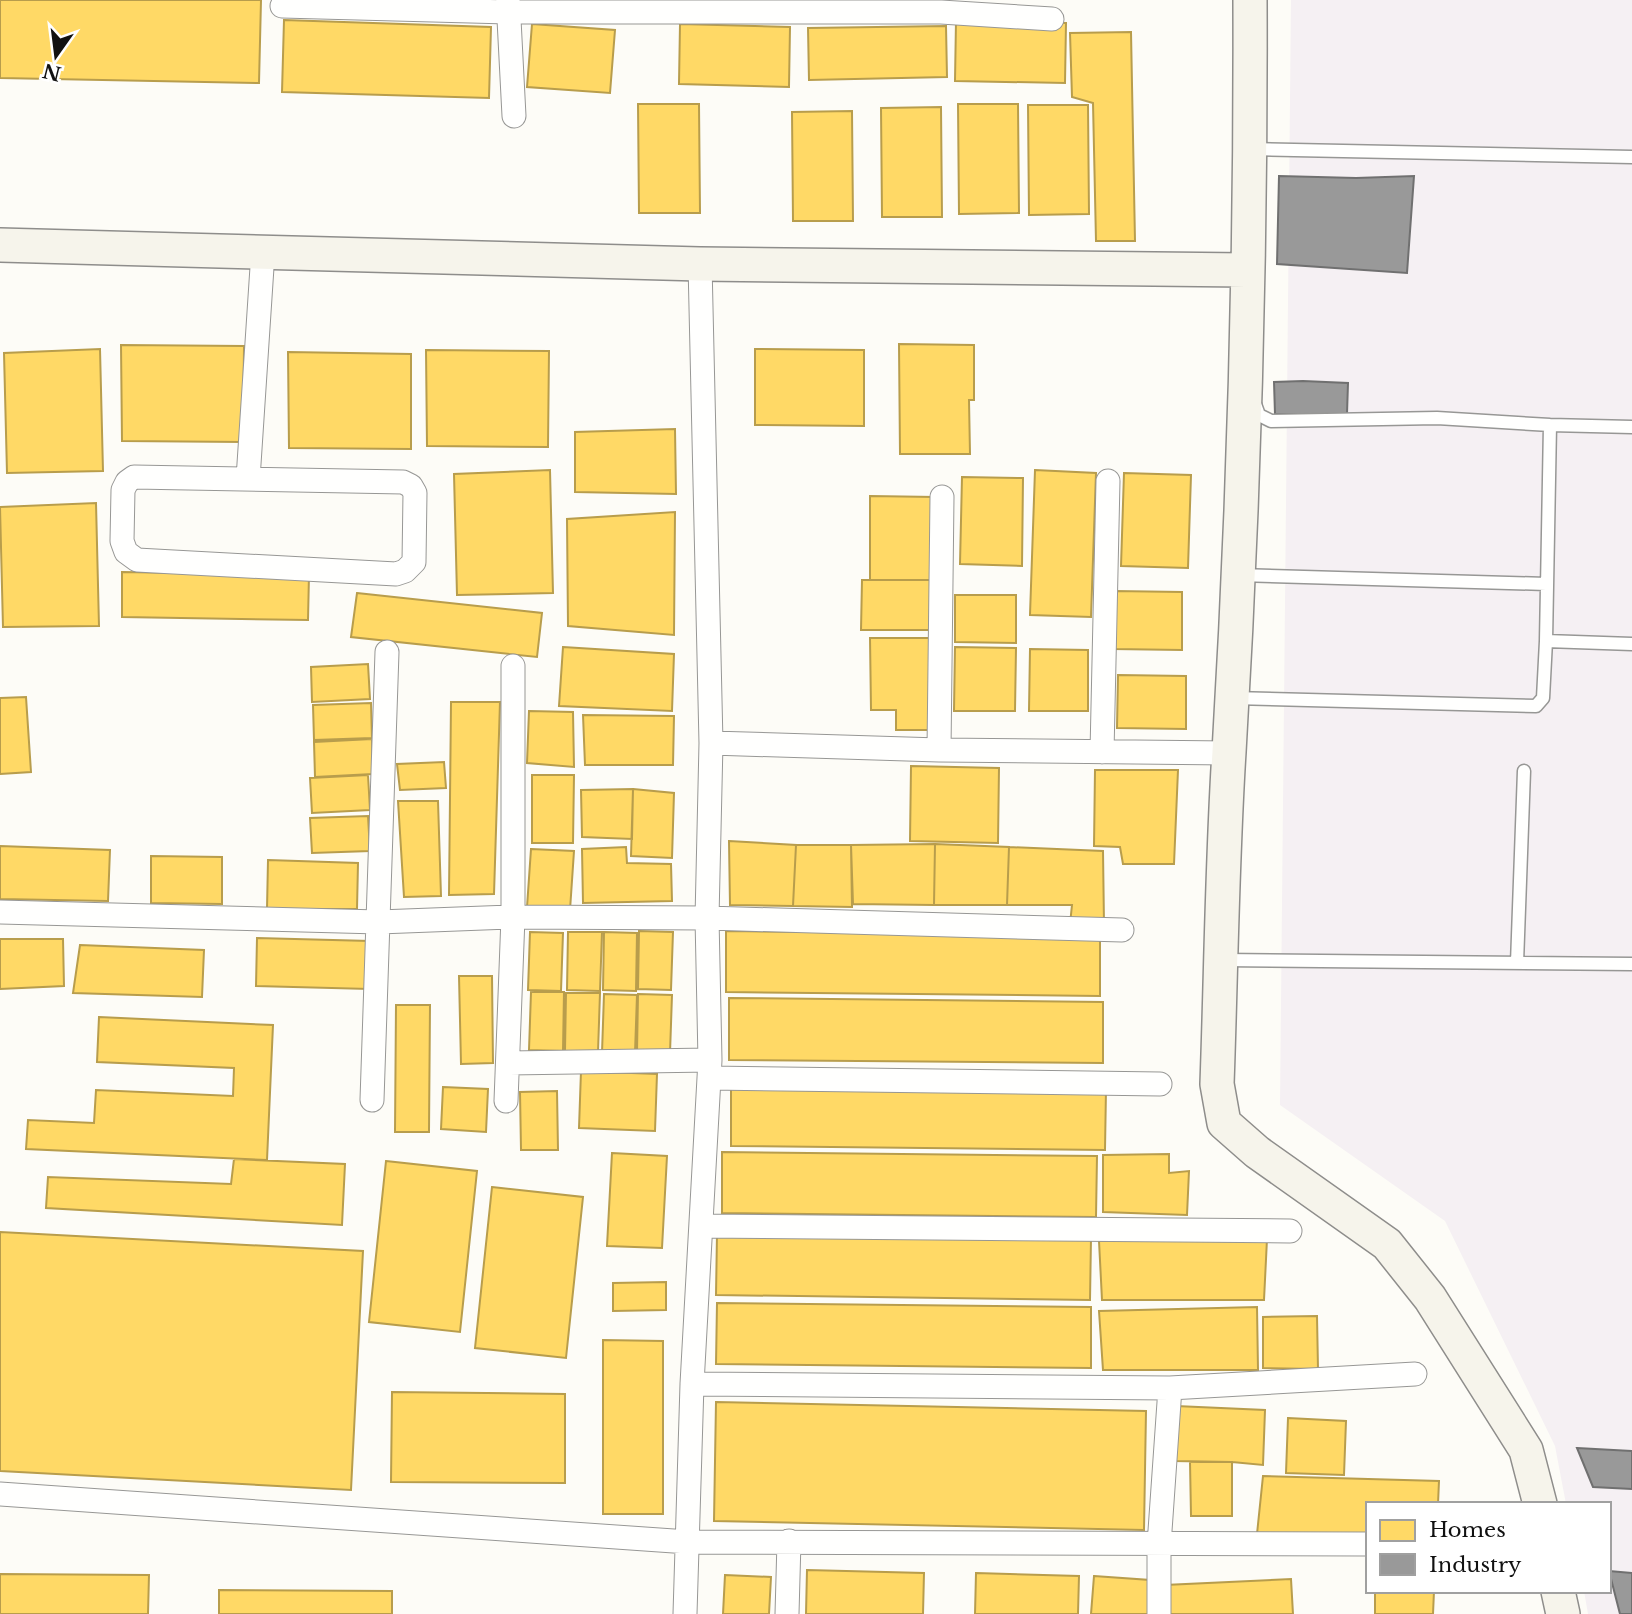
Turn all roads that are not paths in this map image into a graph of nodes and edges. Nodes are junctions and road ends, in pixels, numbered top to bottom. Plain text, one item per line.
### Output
1 (1250, 0) edge
2 (365, 4) edge
3 (664, 5) edge
4 (282, 6) dead end
5 (508, 6) edge
6 (803, 6) edge
7 (941, 6) edge
8 (1052, 19) dead end
9 (514, 116) dead end
10 (1250, 149) junction
11 (1632, 157) edge
12 (0, 244) edge
13 (263, 252) junction
14 (700, 264) junction
15 (1252, 274) junction
16 (1550, 425) junction
17 (1632, 427) edge
18 (248, 479) junction
19 (1108, 481) dead end
20 (942, 498) dead end
21 (1238, 575) junction
22 (1546, 584) junction
23 (1546, 641) junction
24 (1632, 644) edge
25 (387, 652) dead end
26 (513, 666) dead end
27 (1233, 698) junction
28 (711, 743) junction
29 (939, 750) junction
30 (1102, 752) junction
31 (1229, 753) junction
32 (1524, 771) dead end
33 (0, 912) edge
34 (513, 917) junction
35 (707, 919) junction
36 (379, 922) junction
37 (1122, 930) dead end
38 (1222, 960) junction
39 (1517, 963) junction
40 (1632, 964) edge
41 (509, 1063) junction
42 (710, 1069) junction
43 (1160, 1084) dead end
44 (372, 1100) dead end
45 (506, 1101) dead end
46 (701, 1226) junction
47 (1290, 1231) dead end
48 (1415, 1374) dead end
49 (692, 1384) junction
50 (1170, 1388) junction
51 (0, 1494) edge
52 (1540, 1502) edge
53 (789, 1541) junction
54 (688, 1542) junction
55 (1366, 1544) edge
56 (1159, 1545) junction
57 (1558, 1593) edge
58 (685, 1614) edge
59 (787, 1614) edge
60 (1158, 1614) edge
61 (1563, 1614) edge

1 - 10 street
2 - 4 street
2 - 5 street
3 - 5 street
3 - 6 street
5 - 9 street
6 - 7 street
7 - 8 street
10 - 11 lane
10 - 15 street
12 - 13 street
13 - 14 street
13 - 18 street
14 - 15 street
14 - 28 street
15 - 16 lane
15 - 21 street
16 - 17 lane
16 - 22 lane
18 - 18 street
19 - 30 street
20 - 29 street
21 - 22 lane
21 - 27 street
22 - 23 lane
23 - 24 lane
23 - 27 lane
25 - 36 street
26 - 34 street
27 - 31 street
28 - 29 street
28 - 35 street
29 - 30 street
30 - 31 street
31 - 38 street
32 - 39 lane
33 - 36 street
34 - 35 street
34 - 36 street
34 - 41 street
35 - 37 street
35 - 42 street
36 - 44 street
38 - 39 lane
38 - 52 street
39 - 40 lane
41 - 42 street
41 - 45 street
42 - 43 street
42 - 46 street
46 - 47 street
46 - 49 street
48 - 50 street
49 - 50 street
49 - 54 street
50 - 56 street
51 - 54 street
53 - 54 street
53 - 56 street
53 - 59 street
54 - 58 street
55 - 56 street
56 - 60 street
57 - 61 street

